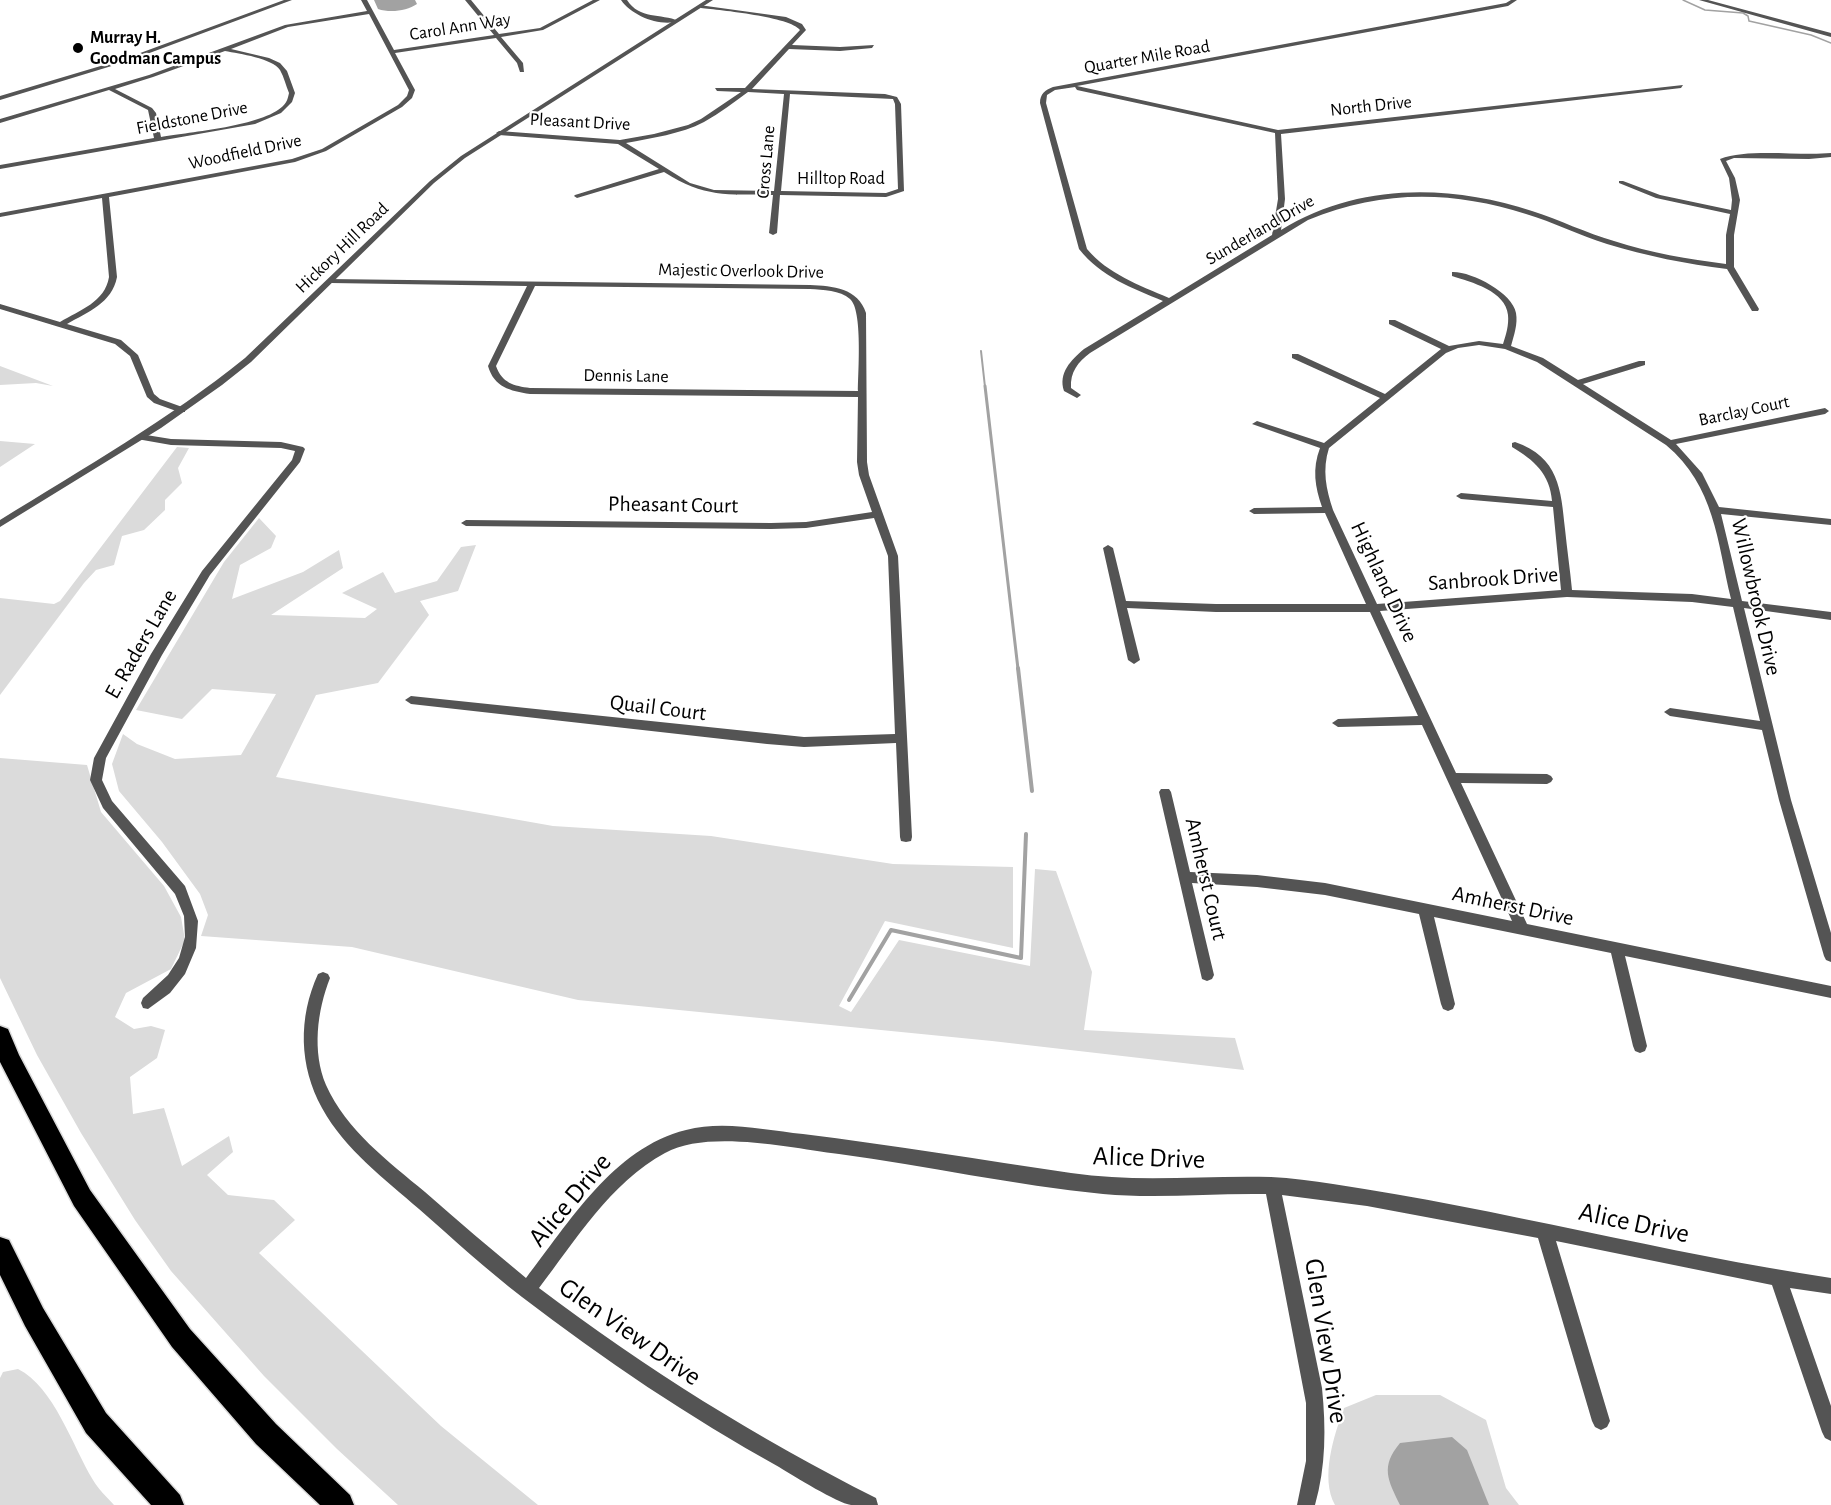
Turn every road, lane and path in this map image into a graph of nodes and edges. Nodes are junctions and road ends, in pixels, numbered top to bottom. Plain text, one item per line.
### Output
1 (289, 0) edge
2 (364, 0) edge
3 (468, 0) edge
4 (597, 0) edge
5 (624, 0) edge
6 (710, 0) edge
7 (1514, 0) edge
8 (1702, 0) edge
9 (701, 6) junction
10 (371, 12) junction
11 (676, 21) junction
12 (1831, 35) edge
13 (496, 36) junction
14 (872, 46) dead end
15 (788, 47) junction
16 (226, 49) junction
17 (392, 52) junction
18 (522, 71) dead end
19 (1066, 86) junction
20 (1681, 86) dead end
21 (111, 89) junction
22 (717, 89) dead end
23 (746, 91) junction
24 (787, 94) junction
25 (0, 98) edge
26 (0, 121) edge
27 (1278, 132) junction
28 (499, 133) junction
29 (158, 140) junction
30 (620, 142) junction
31 (1831, 155) edge
32 (0, 167) edge
33 (666, 169) junction
34 (1622, 182) dead end
35 (779, 194) junction
36 (105, 196) junction
37 (578, 196) dead end
38 (1733, 213) junction
39 (0, 215) edge
40 (773, 233) dead end
41 (1275, 237) junction
42 (1730, 267) junction
43 (1455, 274) dead end
44 (331, 280) junction
45 (532, 284) junction
46 (1170, 301) junction
47 (0, 306) edge
48 (1755, 309) dead end
49 (1392, 322) dead end
50 (60, 325) junction
51 (1507, 347) junction
52 (1448, 349) junction
53 (1295, 356) dead end
54 (1642, 363) dead end
55 (1578, 383) junction
56 (862, 394) junction
57 (1077, 395) dead end
58 (1385, 397) junction
59 (182, 410) junction
60 (1826, 411) dead end
61 (1257, 424) dead end
62 (140, 437) junction
63 (1669, 443) junction
64 (1515, 445) dead end
65 (1325, 447) junction
66 (1461, 495) dead end
67 (1558, 504) junction
68 (1254, 510) dead end
69 (1329, 510) junction
70 (1715, 510) junction
71 (879, 514) junction
72 (1831, 522) edge
73 (465, 523) dead end
74 (0, 524) edge
75 (1108, 548) dead end
76 (1568, 593) junction
77 (1738, 603) junction
78 (1122, 604) junction
79 (1375, 608) junction
80 (1831, 616) edge
81 (1134, 660) dead end
82 (411, 700) dead end
83 (1671, 712) dead end
84 (1427, 720) junction
85 (1338, 723) dead end
86 (1767, 726) junction
87 (902, 738) junction
88 (1454, 778) junction
89 (1547, 779) dead end
90 (1164, 792) dead end
91 (906, 837) dead end
92 (1184, 877) junction
93 (1425, 909) junction
94 (1522, 928) junction
95 (1617, 950) junction
96 (1831, 956) edge
97 (1207, 975) dead end
98 (323, 978) dead end
99 (1831, 992) edge
100 (148, 1003) dead end
101 (1448, 1004) dead end
102 (0, 1036) edge
103 (1640, 1046) dead end
104 (1272, 1185) junction
105 (1544, 1230) junction
106 (0, 1249) edge
107 (1778, 1279) junction
108 (1831, 1286) edge
109 (527, 1292) junction
110 (1601, 1422) dead end
111 (1831, 1432) edge
112 (170, 1505) edge
113 (340, 1505) edge
114 (869, 1505) edge
115 (1306, 1505) edge

1 - 25 street
2 - 10 street, Woodfield Drive
3 - 13 street
4 - 13 street, Carol Ann Way
5 - 11 street
6 - 9 street, Hickory Hill Road
7 - 19 street, Quarter Mile Road
8 - 12 street
9 - 11 street, Hickory Hill Road
9 - 15 street, Pleasant Drive
10 - 16 street
10 - 17 street, Woodfield Drive
11 - 28 street, Hickory Hill Road
13 - 17 street, Carol Ann Way
13 - 18 street
14 - 15 street
15 - 23 street, Pleasant Drive
16 - 21 street
16 - 29 street, Fieldstone Drive
17 - 36 street, Woodfield Drive
19 - 27 street, North Drive
19 - 46 street, Quarter Mile Road
20 - 27 street, North Drive
21 - 26 street
21 - 29 street
22 - 23 street, Hilltop Road
23 - 24 street, Hilltop Road
23 - 30 street, Pleasant Drive
24 - 35 street, Cross Lane
24 - 35 street, Hilltop Road
27 - 41 street
28 - 30 street, Pleasant Drive
28 - 44 street, Hickory Hill Road
29 - 32 street, Fieldstone Drive
30 - 33 street, Hilltop Road
31 - 38 street
33 - 35 street, Hilltop Road
33 - 37 street
34 - 38 street
35 - 40 street, Cross Lane
36 - 39 street, Woodfield Drive
36 - 50 street
38 - 42 street
41 - 42 street, Sunderland Drive
41 - 46 street, Sunderland Drive
42 - 48 street
43 - 51 street
44 - 45 street, Majestic Overlook Drive
44 - 59 street, Hickory Hill Road
45 - 56 street, Majestic Overlook Drive
45 - 56 street, Dennis Lane
46 - 57 street, Sunderland Drive
47 - 50 street
49 - 52 street
50 - 59 street
51 - 52 street
51 - 55 street, Willowbrook Drive
52 - 58 street
53 - 58 street
54 - 55 street
55 - 63 street, Willowbrook Drive
56 - 71 street, Majestic Overlook Drive
58 - 65 street
59 - 62 street, Hickory Hill Road
60 - 63 street, Barclay Court
61 - 65 street
62 - 74 street, Hickory Hill Road
62 - 100 street, E. Raders Lane
63 - 70 street, Willowbrook Drive
64 - 67 street
65 - 69 street, Highland Drive
66 - 67 street
67 - 76 street
68 - 69 street
69 - 79 street, Highland Drive
70 - 72 street
70 - 77 street, Willowbrook Drive
71 - 73 street, Pheasant Court
71 - 87 street, Majestic Overlook Drive
75 - 78 street
76 - 77 street, Sanbrook Drive
76 - 79 street, Sanbrook Drive
77 - 80 street, Sanbrook Drive
77 - 86 street, Willowbrook Drive
78 - 79 street, Sanbrook Drive
78 - 81 street
79 - 84 street, Highland Drive
82 - 87 street, Quail Court
83 - 86 street
84 - 85 street
84 - 88 street, Highland Drive
86 - 96 street, Willowbrook Drive
87 - 91 street, Majestic Overlook Drive
88 - 89 street
88 - 94 street, Highland Drive
90 - 92 street, Amherst Court
92 - 93 street, Amherst Drive
92 - 97 street, Amherst Court
93 - 94 street, Amherst Drive
93 - 101 street
94 - 95 street, Amherst Drive
95 - 99 street, Amherst Drive
95 - 103 street
98 - 109 street, Glen View Drive
102 - 113 highway
104 - 105 street, Alice Drive
104 - 109 street, Alice Drive
104 - 115 street, Glen View Drive
105 - 107 street, Alice Drive
105 - 110 street
106 - 112 highway
107 - 108 street, Alice Drive
107 - 111 street
109 - 114 street, Glen View Drive

